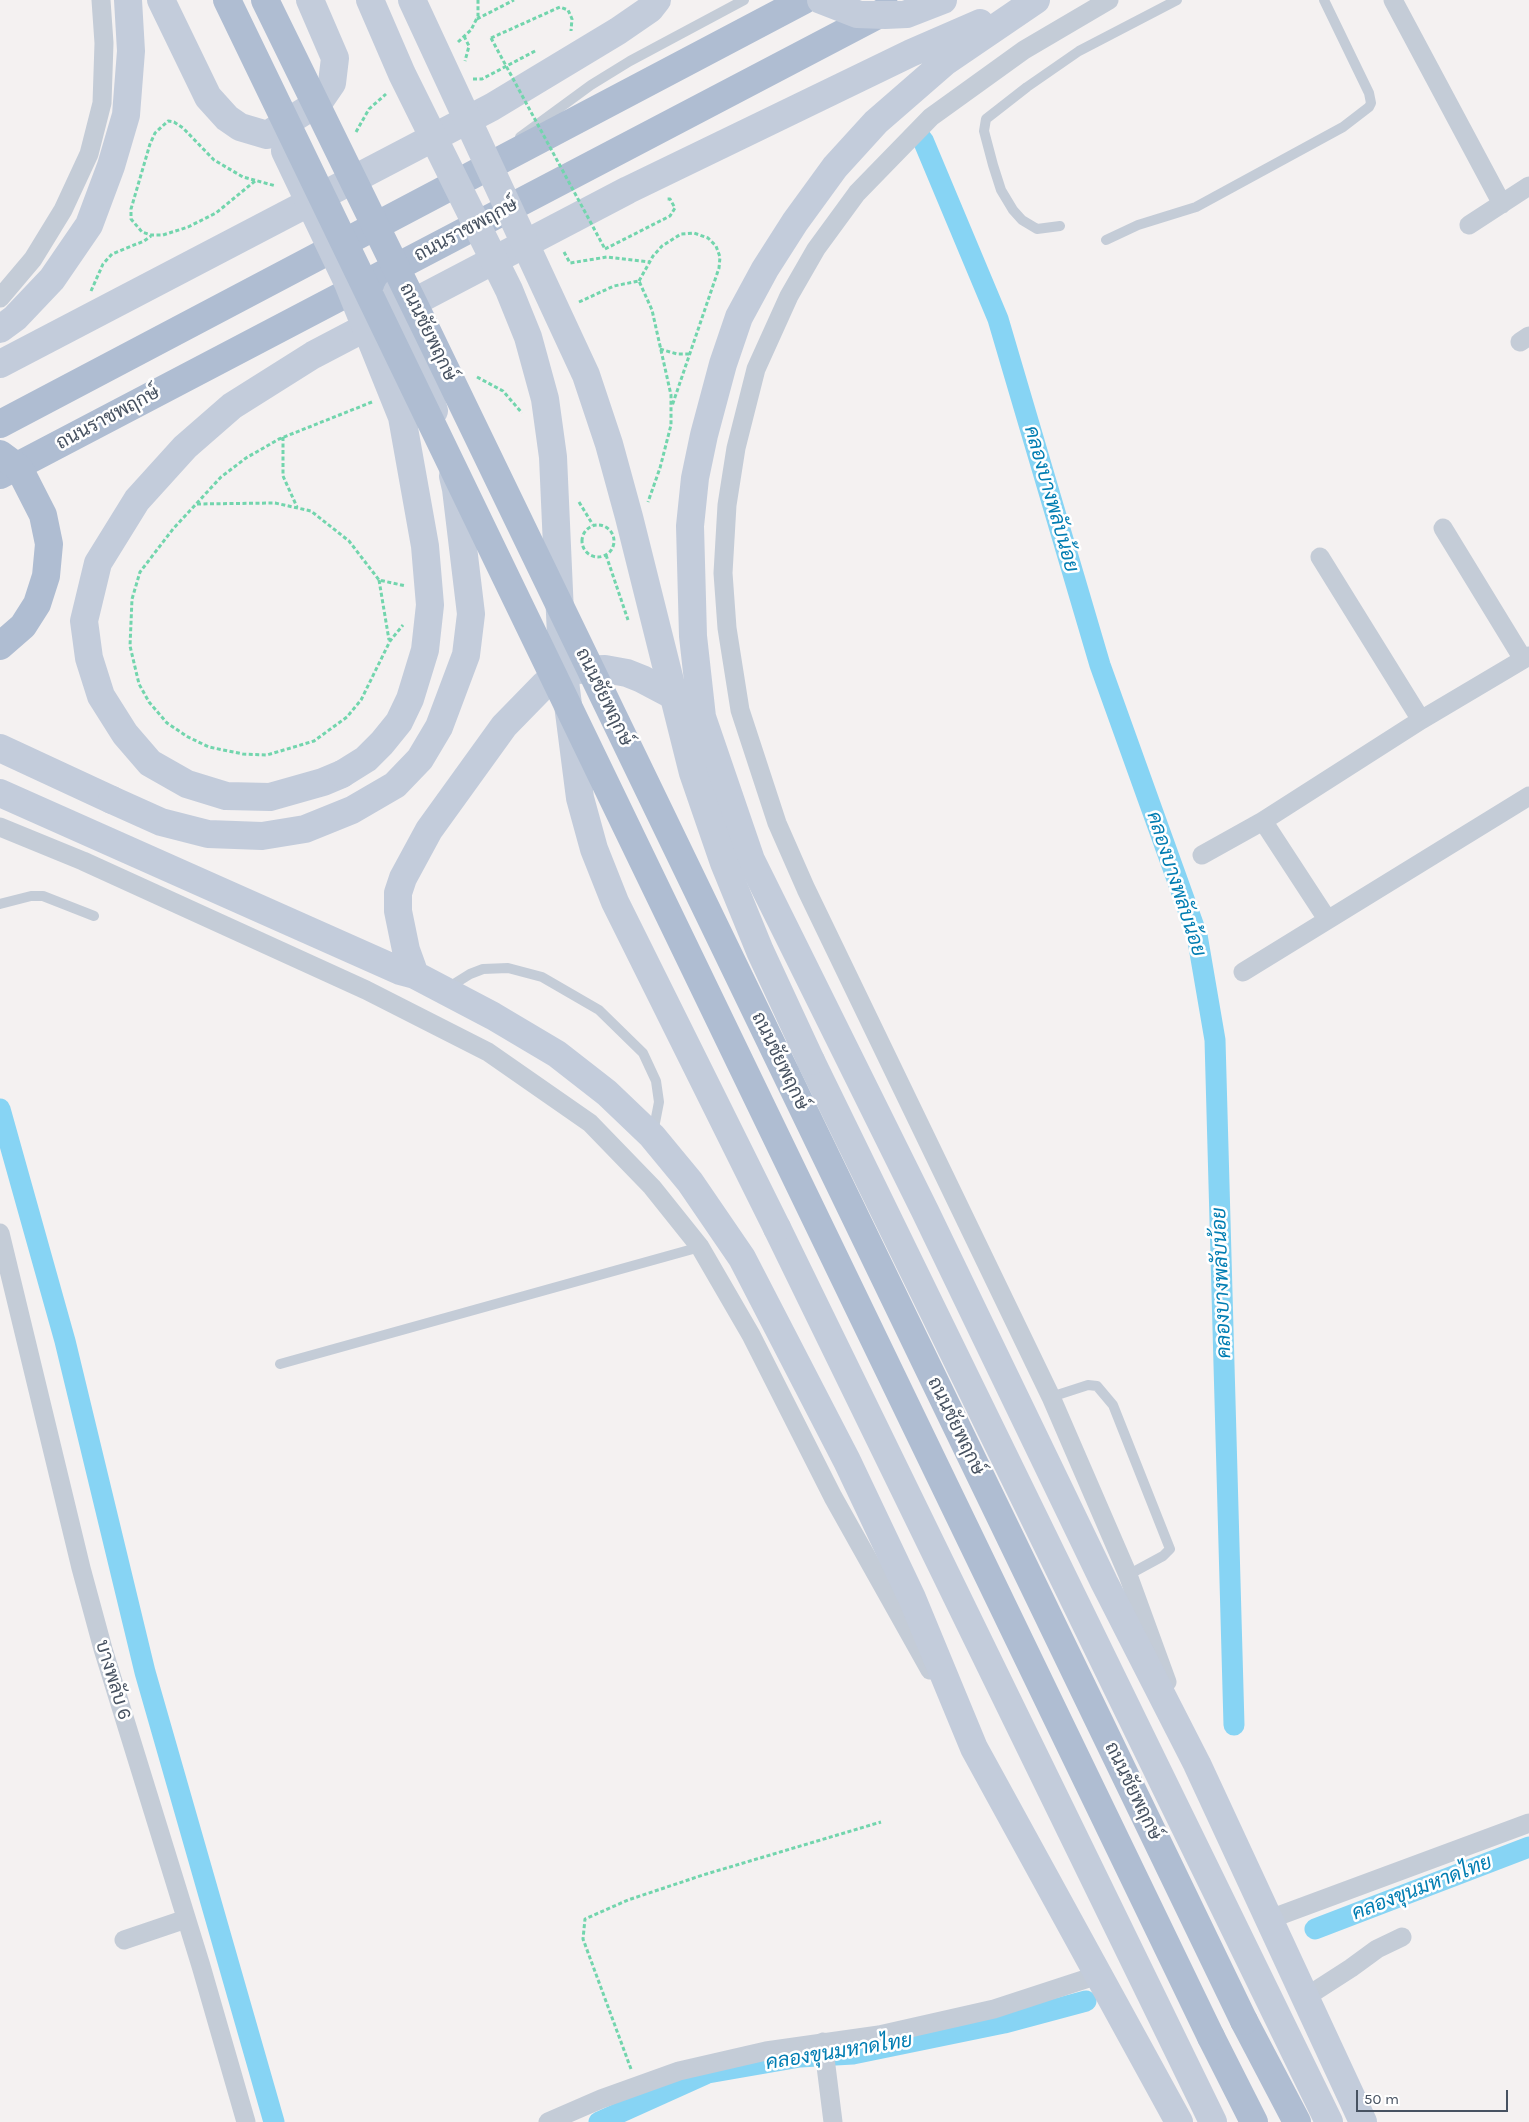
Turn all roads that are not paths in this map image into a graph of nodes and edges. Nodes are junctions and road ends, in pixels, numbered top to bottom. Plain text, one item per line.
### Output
1 (101, 0) edge
2 (128, 0) edge
3 (161, 0) edge
4 (213, 0) edge
5 (227, 0) edge
6 (257, 0) edge
7 (265, 0) edge
8 (310, 0) edge
9 (370, 0) edge
10 (412, 0) edge
11 (657, 0) edge
12 (744, 0) edge
13 (804, 0) edge
14 (821, 0) edge
15 (906, 0) edge
16 (943, 0) edge
17 (1035, 0) edge
18 (1110, 0) edge
19 (1177, 0) edge
20 (1324, 0) edge
21 (1393, 0) edge
22 (465, 178) junction
23 (1529, 186) edge
24 (1502, 204) junction
25 (1469, 225) dead end
26 (1060, 226) dead end
27 (1106, 240) dead end
28 (0, 298) edge
29 (0, 329) edge
30 (0, 364) edge
31 (0, 424) edge
32 (0, 454) edge
33 (0, 475) edge
34 (1443, 528) dead end
35 (1320, 557) dead end
36 (0, 646) edge
37 (1526, 658) edge
38 (702, 717) junction
39 (1421, 720) junction
40 (0, 748) edge
41 (0, 793) edge
42 (1529, 796) edge
43 (1263, 821) junction
44 (0, 826) edge
45 (1202, 855) dead end
46 (0, 904) edge
47 (94, 916) dead end
48 (1327, 919) junction
49 (1243, 972) dead end
50 (415, 975) junction
51 (444, 990) junction
52 (652, 1136) junction
53 (0, 1232) edge
54 (700, 1247) junction
55 (280, 1364) dead end
56 (1051, 1398) junction
57 (1128, 1575) junction
58 (974, 1748) junction
59 (1197, 1764) junction
60 (1529, 1823) edge
61 (186, 1919) junction
62 (1270, 1919) junction
63 (1402, 1937) dead end
64 (124, 1940) dead end
65 (1098, 1975) junction
66 (1306, 1996) junction
67 (824, 2045) junction
68 (246, 2122) edge
69 (548, 2122) edge
70 (833, 2122) edge
71 (1179, 2122) edge
72 (1213, 2122) edge
73 (1254, 2122) edge
74 (1297, 2122) edge
75 (1329, 2122) edge
76 (1363, 2122) edge

1 - 28 street
2 - 29 main road
3 - 8 main road
4 - 17 main road, bridge
5 - 73 main road, ถนนชัยพฤกษ์, bridge
6 - 40 main road, bridge
7 - 74 main road, ถนนชัยพฤกษ์, bridge
9 - 72 main road, bridge
10 - 75 main road, bridge
11 - 30 main road
12 - 22 lane
13 - 22 main road
14 - 16 main road, bridge
15 - 33 main road, ถนนราชพฤกษ์
17 - 38 main road
18 - 56 street
19 - 26 lane
20 - 27 lane
21 - 24 street
22 - 31 main road
23 - 24 street
24 - 25 street
32 - 36 main road, bridge
34 - 37 street
35 - 39 street
37 - 39 street
38 - 50 main road
38 - 59 main road
39 - 43 street
41 - 50 main road
42 - 48 street
43 - 45 street
43 - 48 street
44 - 54 street
46 - 47 lane
48 - 49 street
50 - 51 main road
51 - 52 main road
51 - 52 lane
52 - 58 main road
53 - 61 street, บางพลับ 6
54 - 55 lane
54 - 58 street
56 - 57 street
56 - 57 lane
57 - 59 street
58 - 65 main road
59 - 62 main road
60 - 62 street
61 - 64 street
61 - 68 street, บางพลับ 6
62 - 66 main road
63 - 66 street
65 - 67 street
65 - 71 main road
66 - 76 main road
67 - 69 street
67 - 70 street

